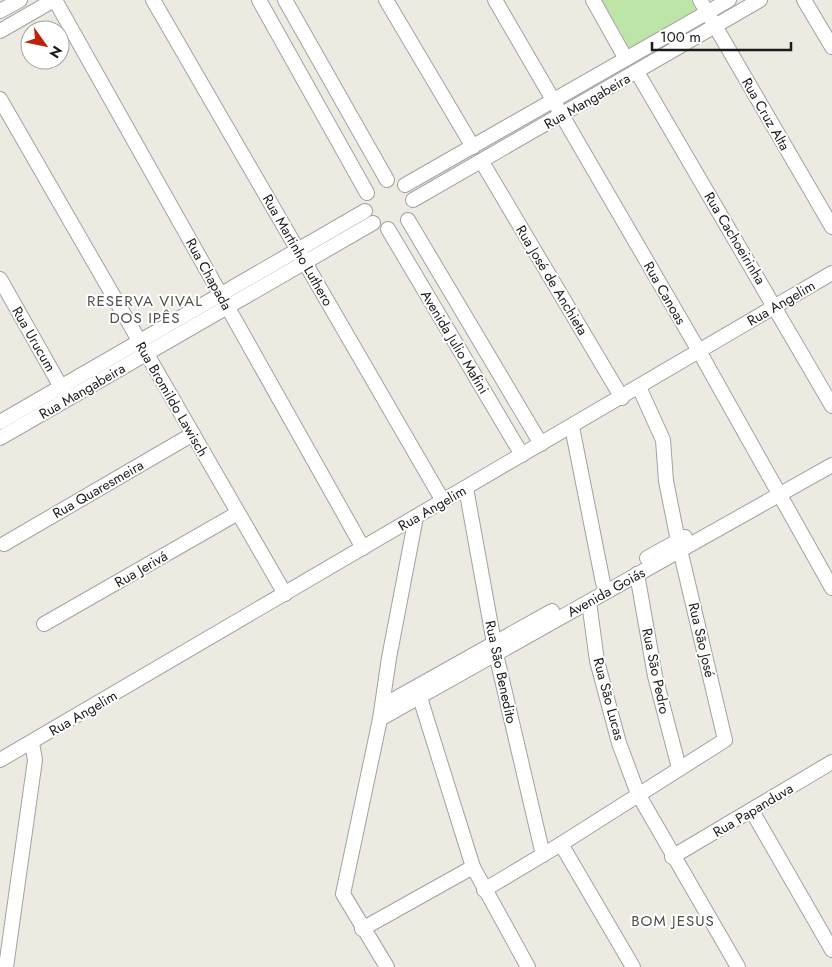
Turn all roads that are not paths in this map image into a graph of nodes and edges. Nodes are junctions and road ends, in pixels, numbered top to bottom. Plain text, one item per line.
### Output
1 (20, 0) edge
2 (54, 0) edge
3 (153, 0) edge
4 (259, 0) edge
5 (285, 0) edge
6 (386, 0) edge
7 (495, 0) edge
8 (593, 0) edge
9 (700, 0) edge
10 (729, 0) edge
11 (760, 0) edge
12 (804, 0) edge
13 (0, 12) edge
14 (707, 12) junction
15 (715, 26) junction
16 (0, 31) edge
17 (832, 47) edge
18 (626, 59) junction
19 (637, 72) junction
20 (0, 99) edge
21 (553, 100) junction
22 (562, 114) junction
23 (474, 147) junction
24 (482, 162) junction
25 (387, 180) junction
26 (405, 185) junction
27 (367, 193) junction
28 (413, 200) junction
29 (365, 211) junction
30 (408, 220) junction
31 (373, 223) junction
32 (832, 227) edge
33 (388, 229) junction
34 (298, 250) junction
35 (305, 262) junction
36 (832, 273) edge
37 (0, 279) edge
38 (224, 301) junction
39 (776, 306) junction
40 (143, 348) junction
41 (699, 351) junction
42 (639, 387) junction
43 (65, 393) junction
44 (622, 398) junction
45 (832, 406) edge
46 (0, 422) edge
47 (572, 427) junction
48 (193, 434) junction
49 (0, 438) edge
50 (541, 444) junction
51 (522, 455) junction
52 (832, 455) edge
53 (832, 465) edge
54 (466, 488) junction
55 (777, 491) junction
56 (443, 501) junction
57 (238, 513) junction
58 (416, 517) junction
59 (4, 544) dead end
60 (679, 546) junction
61 (363, 548) junction
62 (637, 574) junction
63 (603, 583) junction
64 (832, 588) edge
65 (285, 594) junction
66 (589, 602) junction
67 (44, 624) dead end
68 (495, 649) junction
69 (418, 692) junction
70 (381, 713) junction
71 (32, 743) junction
72 (0, 760) edge
73 (831, 765) edge
74 (679, 768) junction
75 (638, 794) junction
76 (752, 811) junction
77 (561, 844) junction
78 (543, 854) junction
79 (672, 857) junction
80 (473, 866) junction
81 (484, 890) junction
82 (362, 929) junction
83 (832, 950) edge
84 (6, 967) edge
85 (387, 967) edge
86 (528, 967) edge
87 (633, 967) edge
88 (738, 967) edge

1 - 13 street
2 - 16 street
2 - 38 street, Rua Chapada
3 - 34 street, Rua Martinho Luthero
4 - 27 street
5 - 25 street
6 - 23 street
7 - 21 street, Rua Canoas
8 - 18 street
9 - 14 street, Rua Cruz Alta
10 - 14 street, Rua Mangabeira
11 - 15 street, Rua Mangabeira
12 - 17 street
14 - 15 street, Rua Cruz Alta
14 - 18 street, Rua Mangabeira
15 - 19 street, Rua Mangabeira
15 - 32 street, Rua Cruz Alta
18 - 21 street, Rua Mangabeira
19 - 22 street, Rua Mangabeira
19 - 39 street, Rua Cachoeirinha
20 - 40 street, Rua Bromildo Lawisch
21 - 22 street, Rua Canoas
21 - 23 street, Rua Mangabeira
22 - 24 street, Rua Mangabeira
22 - 41 street, Rua Canoas
23 - 26 street, Rua Mangabeira
24 - 28 street, Rua Mangabeira
24 - 44 street, Rua José de Anchieta
25 - 26 street
25 - 27 street
26 - 28 street
27 - 29 street
28 - 30 street
29 - 31 street
29 - 34 street, Rua Mangabeira
30 - 33 street
30 - 50 street, Avenida Julio Mafini
31 - 33 street
31 - 35 street, Rua Mangabeira
33 - 51 street, Avenida Julio Mafini
34 - 35 street, Rua Martinho Luthero
34 - 38 street, Rua Mangabeira
35 - 38 street, Rua Mangabeira
35 - 56 street, Rua Martinho Luthero
36 - 39 street, Rua Angelim
37 - 43 street, Rua Urucum
38 - 40 street, Rua Mangabeira
38 - 61 street, Rua Chapada
39 - 41 street, Rua Angelim
39 - 45 street, Rua Cachoeirinha
40 - 43 street, Rua Mangabeira
40 - 48 street, Rua Bromildo Lawisch
41 - 42 street, Rua Angelim
41 - 55 street, Rua Canoas
42 - 44 street, Rua Angelim
42 - 60 street, Rua São José
43 - 46 street, Rua Mangabeira
43 - 49 street, Rua Mangabeira
44 - 47 street, Rua Angelim
47 - 50 street, Rua Angelim
47 - 63 street
48 - 57 street, Rua Bromildo Lawisch
48 - 59 street, Rua Quaresmeira
50 - 51 street, Rua Angelim
51 - 54 street, Rua Angelim
52 - 55 street, Avenida Goiás
53 - 55 street, Avenida Goiás
54 - 56 street, Rua Angelim
54 - 68 street, Rua São Benedito
55 - 60 street, Avenida Goiás
55 - 64 street, Rua Canoas
56 - 58 street, Rua Angelim
57 - 65 street, Rua Bromildo Lawisch
57 - 67 street, Rua Jerivá
58 - 61 street, Rua Angelim
58 - 70 street
60 - 62 street, Avenida Goiás
60 - 63 street, Avenida Goiás
60 - 74 street, Rua São José
61 - 65 street, Rua Angelim
62 - 66 street, Avenida Goiás
62 - 74 street, Rua São Pedro
63 - 68 street, Avenida Goiás
65 - 71 street, Rua Angelim
66 - 68 street, Avenida Goiás
66 - 75 street, Rua São Lucas
68 - 69 street, Avenida Goiás
68 - 78 street, Rua São Benedito
69 - 70 street, Avenida Goiás
69 - 80 street
70 - 82 street
71 - 72 street, Rua Angelim
71 - 84 street
73 - 76 street, Rua Papanduva
74 - 75 street
75 - 77 street
75 - 79 street, Rua São Lucas
76 - 79 street, Rua Papanduva
76 - 83 street
77 - 78 street
77 - 87 street
78 - 81 street
79 - 88 street, Rua São Lucas
80 - 81 street
80 - 82 street
81 - 86 street
82 - 85 street

